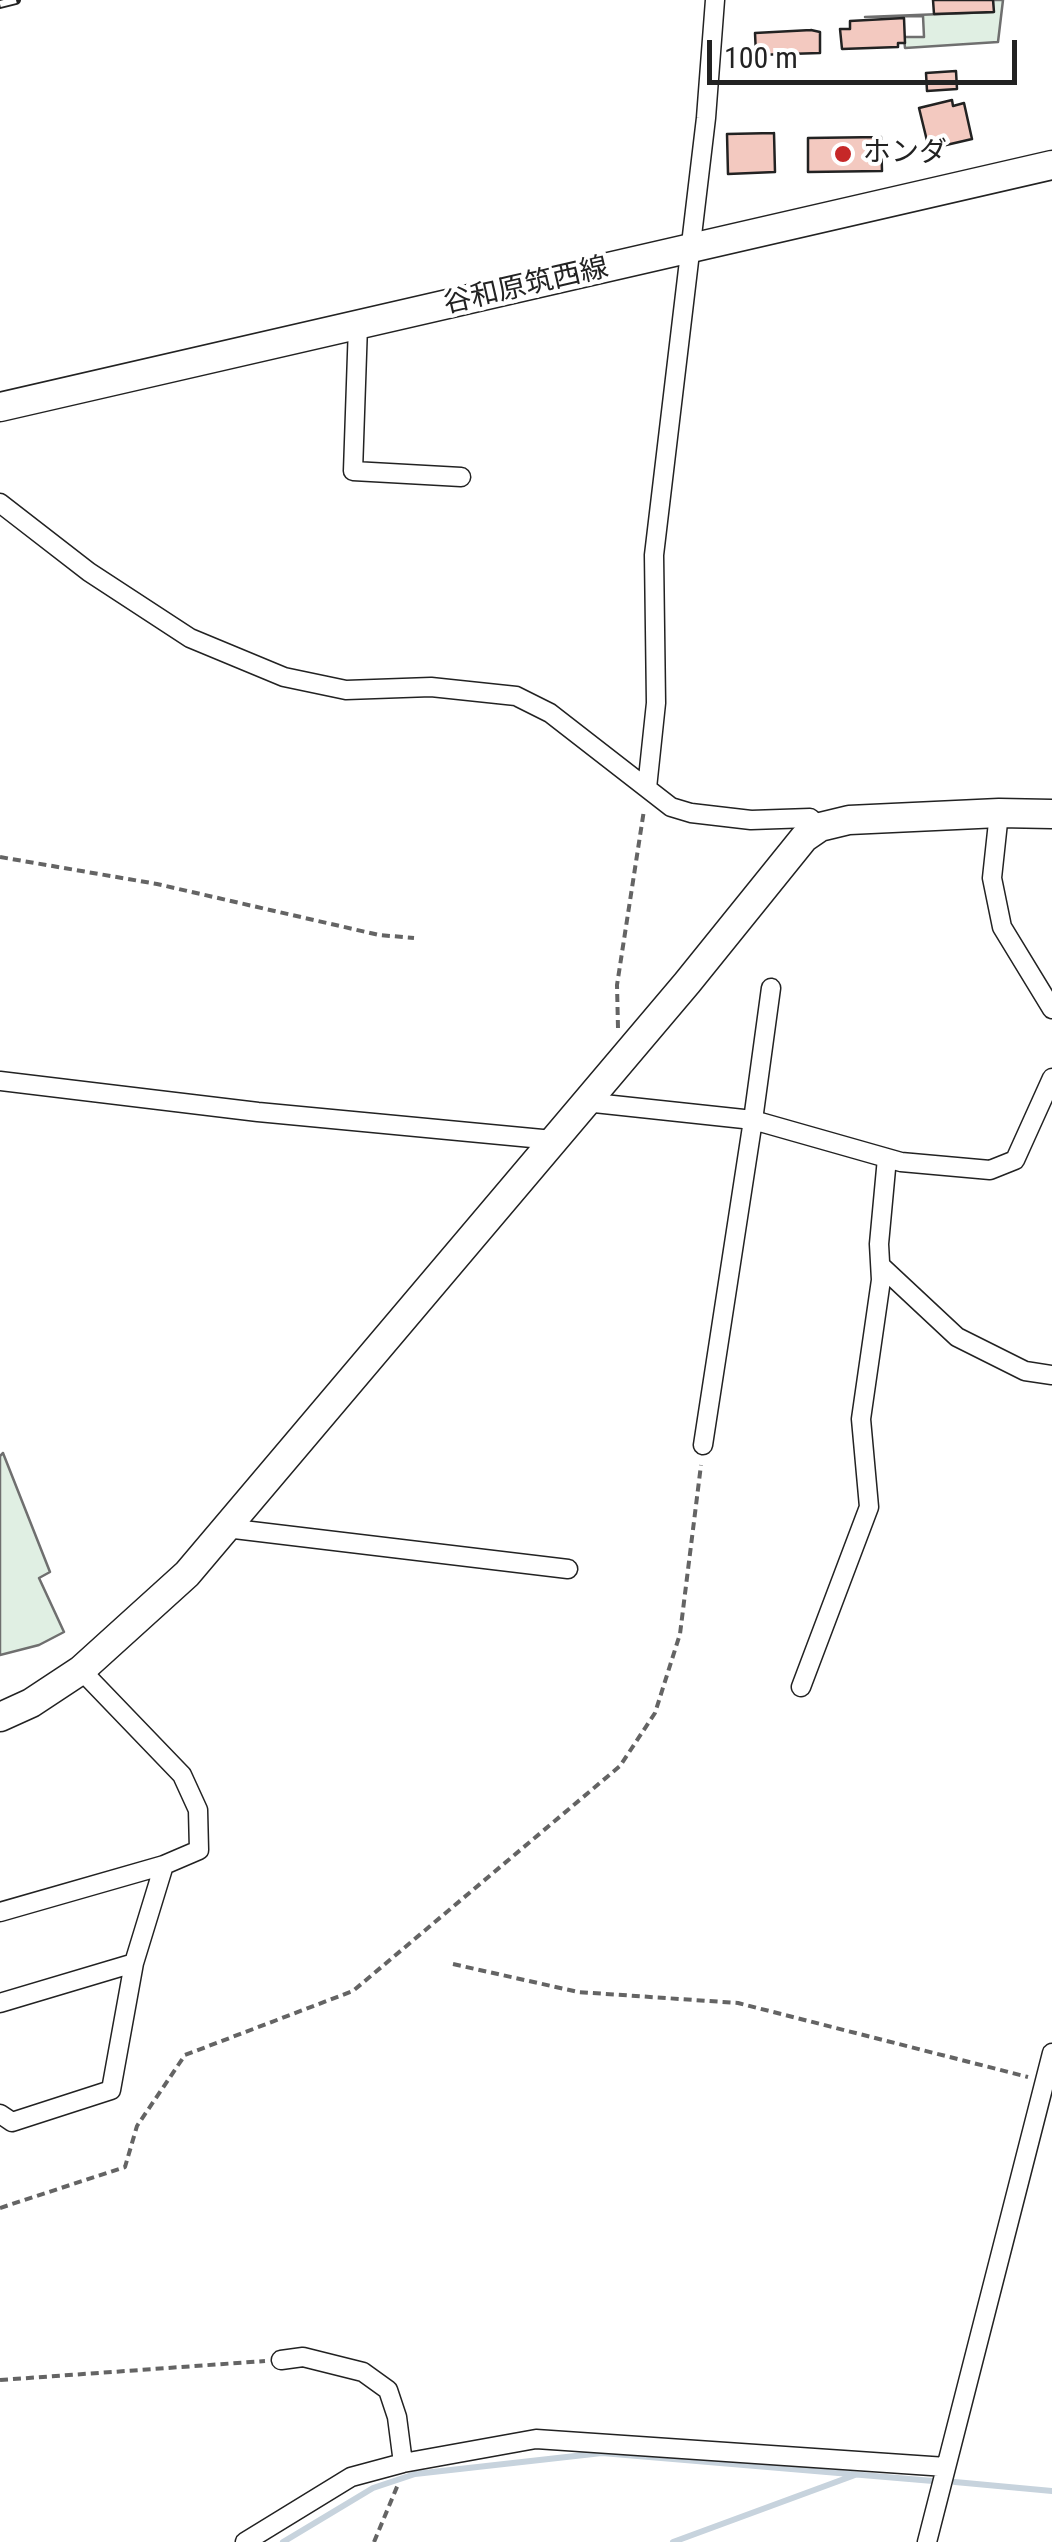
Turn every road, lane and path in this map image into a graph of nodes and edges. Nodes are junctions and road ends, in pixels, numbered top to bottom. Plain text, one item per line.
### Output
1 (715, 0) edge
2 (1052, 165) edge
3 (689, 250) junction
4 (358, 325) junction
5 (0, 407) edge
6 (461, 478) dead end
7 (0, 503) edge
8 (647, 788) junction
9 (999, 813) junction
10 (1052, 814) edge
11 (820, 827) junction
12 (0, 857) edge
13 (414, 938) dead end
14 (771, 988) dead end
15 (1052, 1009) edge
16 (618, 1063) junction
17 (1052, 1078) edge
18 (0, 1081) edge
19 (585, 1102) junction
20 (753, 1120) junction
21 (552, 1140) junction
22 (887, 1158) junction
23 (880, 1266) junction
24 (1052, 1374) edge
25 (703, 1445) joint
26 (226, 1528) junction
27 (568, 1569) dead end
28 (81, 1670) junction
29 (802, 1687) dead end
30 (0, 1717) edge
31 (164, 1864) junction
32 (0, 1912) edge
33 (134, 1963) junction
34 (453, 1964) dead end
35 (0, 2004) edge
36 (1052, 2054) edge
37 (1045, 2081) junction
38 (0, 2114) edge
39 (0, 2208) edge
40 (281, 2360) joint
41 (0, 2380) edge
42 (403, 2464) junction
43 (946, 2466) junction
44 (397, 2491) dead end
45 (245, 2542) edge
46 (374, 2542) edge
47 (928, 2542) edge

1 - 3 street
2 - 3 street, 谷和原筑西線
3 - 4 street, 谷和原筑西線
3 - 8 street
4 - 5 street, 谷和原筑西線
4 - 6 street
7 - 8 street
8 - 11 street
8 - 16 path
9 - 10 street
9 - 11 street
9 - 15 street
11 - 16 street
12 - 13 path
14 - 20 street
16 - 19 street
17 - 22 street
18 - 21 street
19 - 20 street
19 - 21 street
20 - 22 street
20 - 25 street
21 - 26 street
22 - 23 street
23 - 24 street
23 - 29 street
25 - 39 path
26 - 27 street
26 - 28 street
28 - 30 street
28 - 31 street
31 - 32 street
31 - 33 street
33 - 35 street
33 - 38 street
34 - 37 path
36 - 37 street
37 - 43 street
40 - 41 path
40 - 42 street
42 - 43 street
42 - 45 street
43 - 47 street
44 - 46 path

